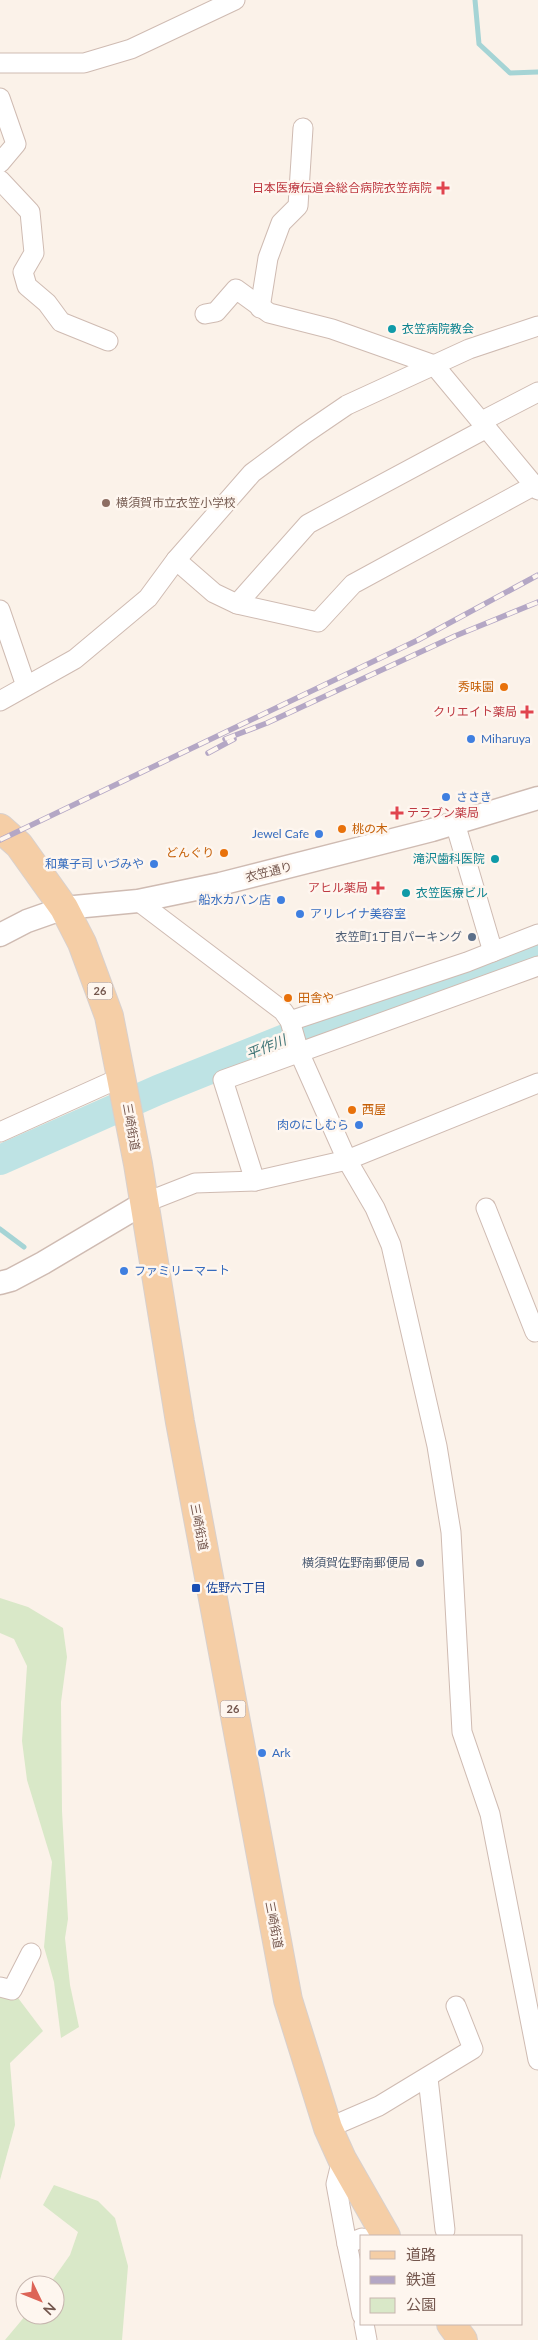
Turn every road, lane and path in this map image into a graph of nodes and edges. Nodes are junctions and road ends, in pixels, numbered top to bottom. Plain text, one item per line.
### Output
1 (230, 1) edge
2 (0, 63) edge
3 (0, 98) edge
4 (303, 128) dead end
5 (0, 163) edge
6 (0, 180) edge
7 (260, 308) junction
8 (205, 314) dead end
9 (538, 326) edge
10 (108, 340) dead end
11 (434, 366) junction
12 (538, 392) edge
13 (485, 424) junction
14 (535, 483) edge
15 (176, 560) junction
16 (237, 604) junction
17 (0, 610) edge
18 (26, 686) junction
19 (0, 700) edge
20 (538, 798) edge
21 (455, 823) junction
22 (0, 828) edge
23 (138, 901) junction
24 (64, 908) junction
25 (538, 934) edge
26 (0, 935) edge
27 (492, 952) junction
28 (538, 966) edge
29 (290, 1021) junction
30 (299, 1051) junction
31 (122, 1078) junction
32 (538, 1083) edge
33 (0, 1132) edge
34 (347, 1160) junction
35 (255, 1181) junction
36 (144, 1203) junction
37 (486, 1208) dead end
38 (0, 1283) edge
39 (538, 1330) edge
40 (31, 1953) dead end
41 (0, 1988) edge
42 (456, 2006) dead end
43 (538, 2060) edge
44 (428, 2078) junction
45 (328, 2128) junction
46 (342, 2159) junction
47 (445, 2230) dead end
48 (367, 2235) edge
49 (367, 2235) edge
50 (364, 2325) edge
51 (452, 2325) edge
52 (367, 2340) edge
53 (463, 2340) edge

1 - 2 street
3 - 5 street
4 - 7 street
6 - 10 street
7 - 8 street
7 - 11 street
9 - 11 street
11 - 13 street
11 - 15 street
12 - 13 street
13 - 14 street
13 - 16 street
14 - 16 street
15 - 16 street
15 - 18 street
17 - 18 street
18 - 19 street
20 - 21 street, 衣笠通り
21 - 23 street, 衣笠通り
21 - 27 street
22 - 24 main road, 三崎街道 / 26
23 - 24 street, 衣笠通り
23 - 29 street
24 - 26 street, 衣笠通り
24 - 31 main road, 三崎街道 / 26
25 - 27 street
27 - 29 street
28 - 30 street
29 - 30 street
30 - 34 street
30 - 35 street
31 - 33 street
31 - 36 main road, 三崎街道 / 26
32 - 34 street
34 - 35 street
34 - 43 street
35 - 36 street
36 - 38 street
36 - 45 main road, 三崎街道 / 26
37 - 39 street
40 - 41 street
42 - 44 street
44 - 45 street
44 - 47 street
45 - 46 main road, 三崎街道 / 26
46 - 48 main road, 三崎街道 / 26
46 - 49 street
50 - 52 street
51 - 53 main road

